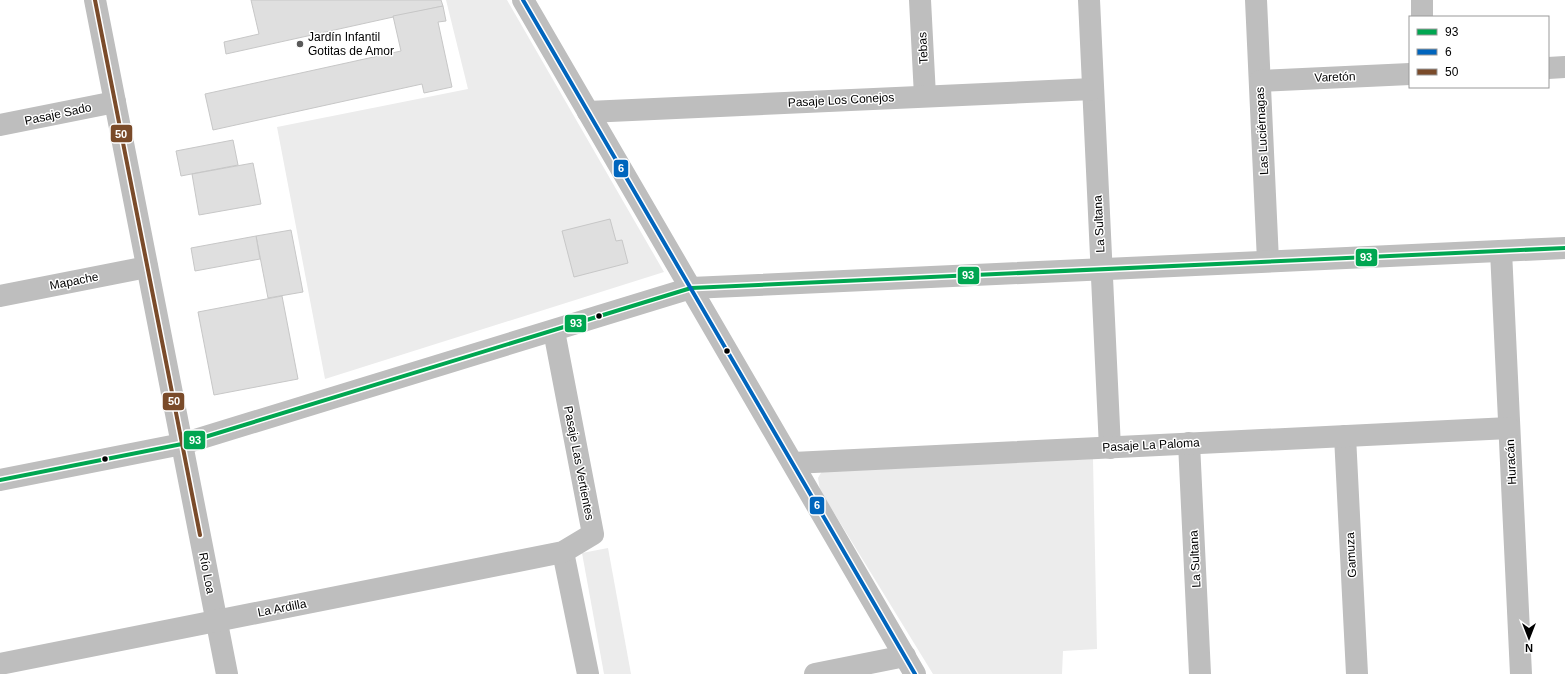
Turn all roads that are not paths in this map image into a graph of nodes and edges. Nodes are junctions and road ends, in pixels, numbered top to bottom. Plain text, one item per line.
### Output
1 (95, 0) edge
2 (523, 0) edge
3 (920, 0) edge
4 (1089, 0) edge
5 (1256, 0) edge
6 (1422, 0) edge
7 (1422, 16) edge
8 (1565, 67) edge
9 (1549, 68) edge
10 (1409, 74) edge
11 (1260, 81) junction
12 (1093, 89) junction
13 (925, 96) junction
14 (115, 102) junction
15 (588, 112) junction
16 (0, 125) edge
17 (1565, 248) edge
18 (1501, 251) junction
19 (1268, 261) junction
20 (147, 267) junction
21 (1102, 269) junction
22 (691, 288) junction
23 (0, 296) edge
24 (554, 331) junction
25 (1509, 428) junction
26 (1345, 436) junction
27 (182, 444) junction
28 (1189, 444) junction
29 (1110, 448) junction
30 (793, 463) junction
31 (0, 480) edge
32 (563, 552) junction
33 (217, 621) junction
34 (0, 664) edge
35 (910, 665) edge
36 (227, 674) edge
37 (588, 674) edge
38 (815, 674) edge
39 (1200, 674) edge
40 (1358, 674) edge
41 (1521, 674) edge

1 - 14 street, Río Loa
2 - 15 street
3 - 13 street, Tebas
4 - 12 street, La Sultana
5 - 11 street, Las Luciérnagas
6 - 7 street
8 - 9 street
10 - 11 street, Varetón
11 - 19 street, Las Luciérnagas
12 - 13 street, Pasaje Los Conejos
12 - 21 street, La Sultana
13 - 15 street, Pasaje Los Conejos
14 - 16 street, Pasaje Sado
14 - 20 street, Río Loa
15 - 22 street
17 - 18 street
18 - 19 street
18 - 25 street, Huracán
19 - 21 street
20 - 23 street, Mapache
20 - 27 street, Río Loa
21 - 22 street
21 - 29 street, La Sultana
22 - 24 street
22 - 30 street
24 - 27 street
24 - 32 street, Pasaje Las Vertientes
25 - 26 street, Pasaje La Paloma
25 - 41 street, Huracán
26 - 28 street, Pasaje La Paloma
26 - 40 street, Gamuza
27 - 31 street
27 - 33 street, Río Loa
28 - 29 street, Pasaje La Paloma
28 - 39 street, La Sultana
29 - 30 street, Pasaje La Paloma
30 - 35 street
32 - 33 street, La Ardilla
32 - 37 street
33 - 34 street, La Ardilla
33 - 36 street, Río Loa
35 - 38 street

